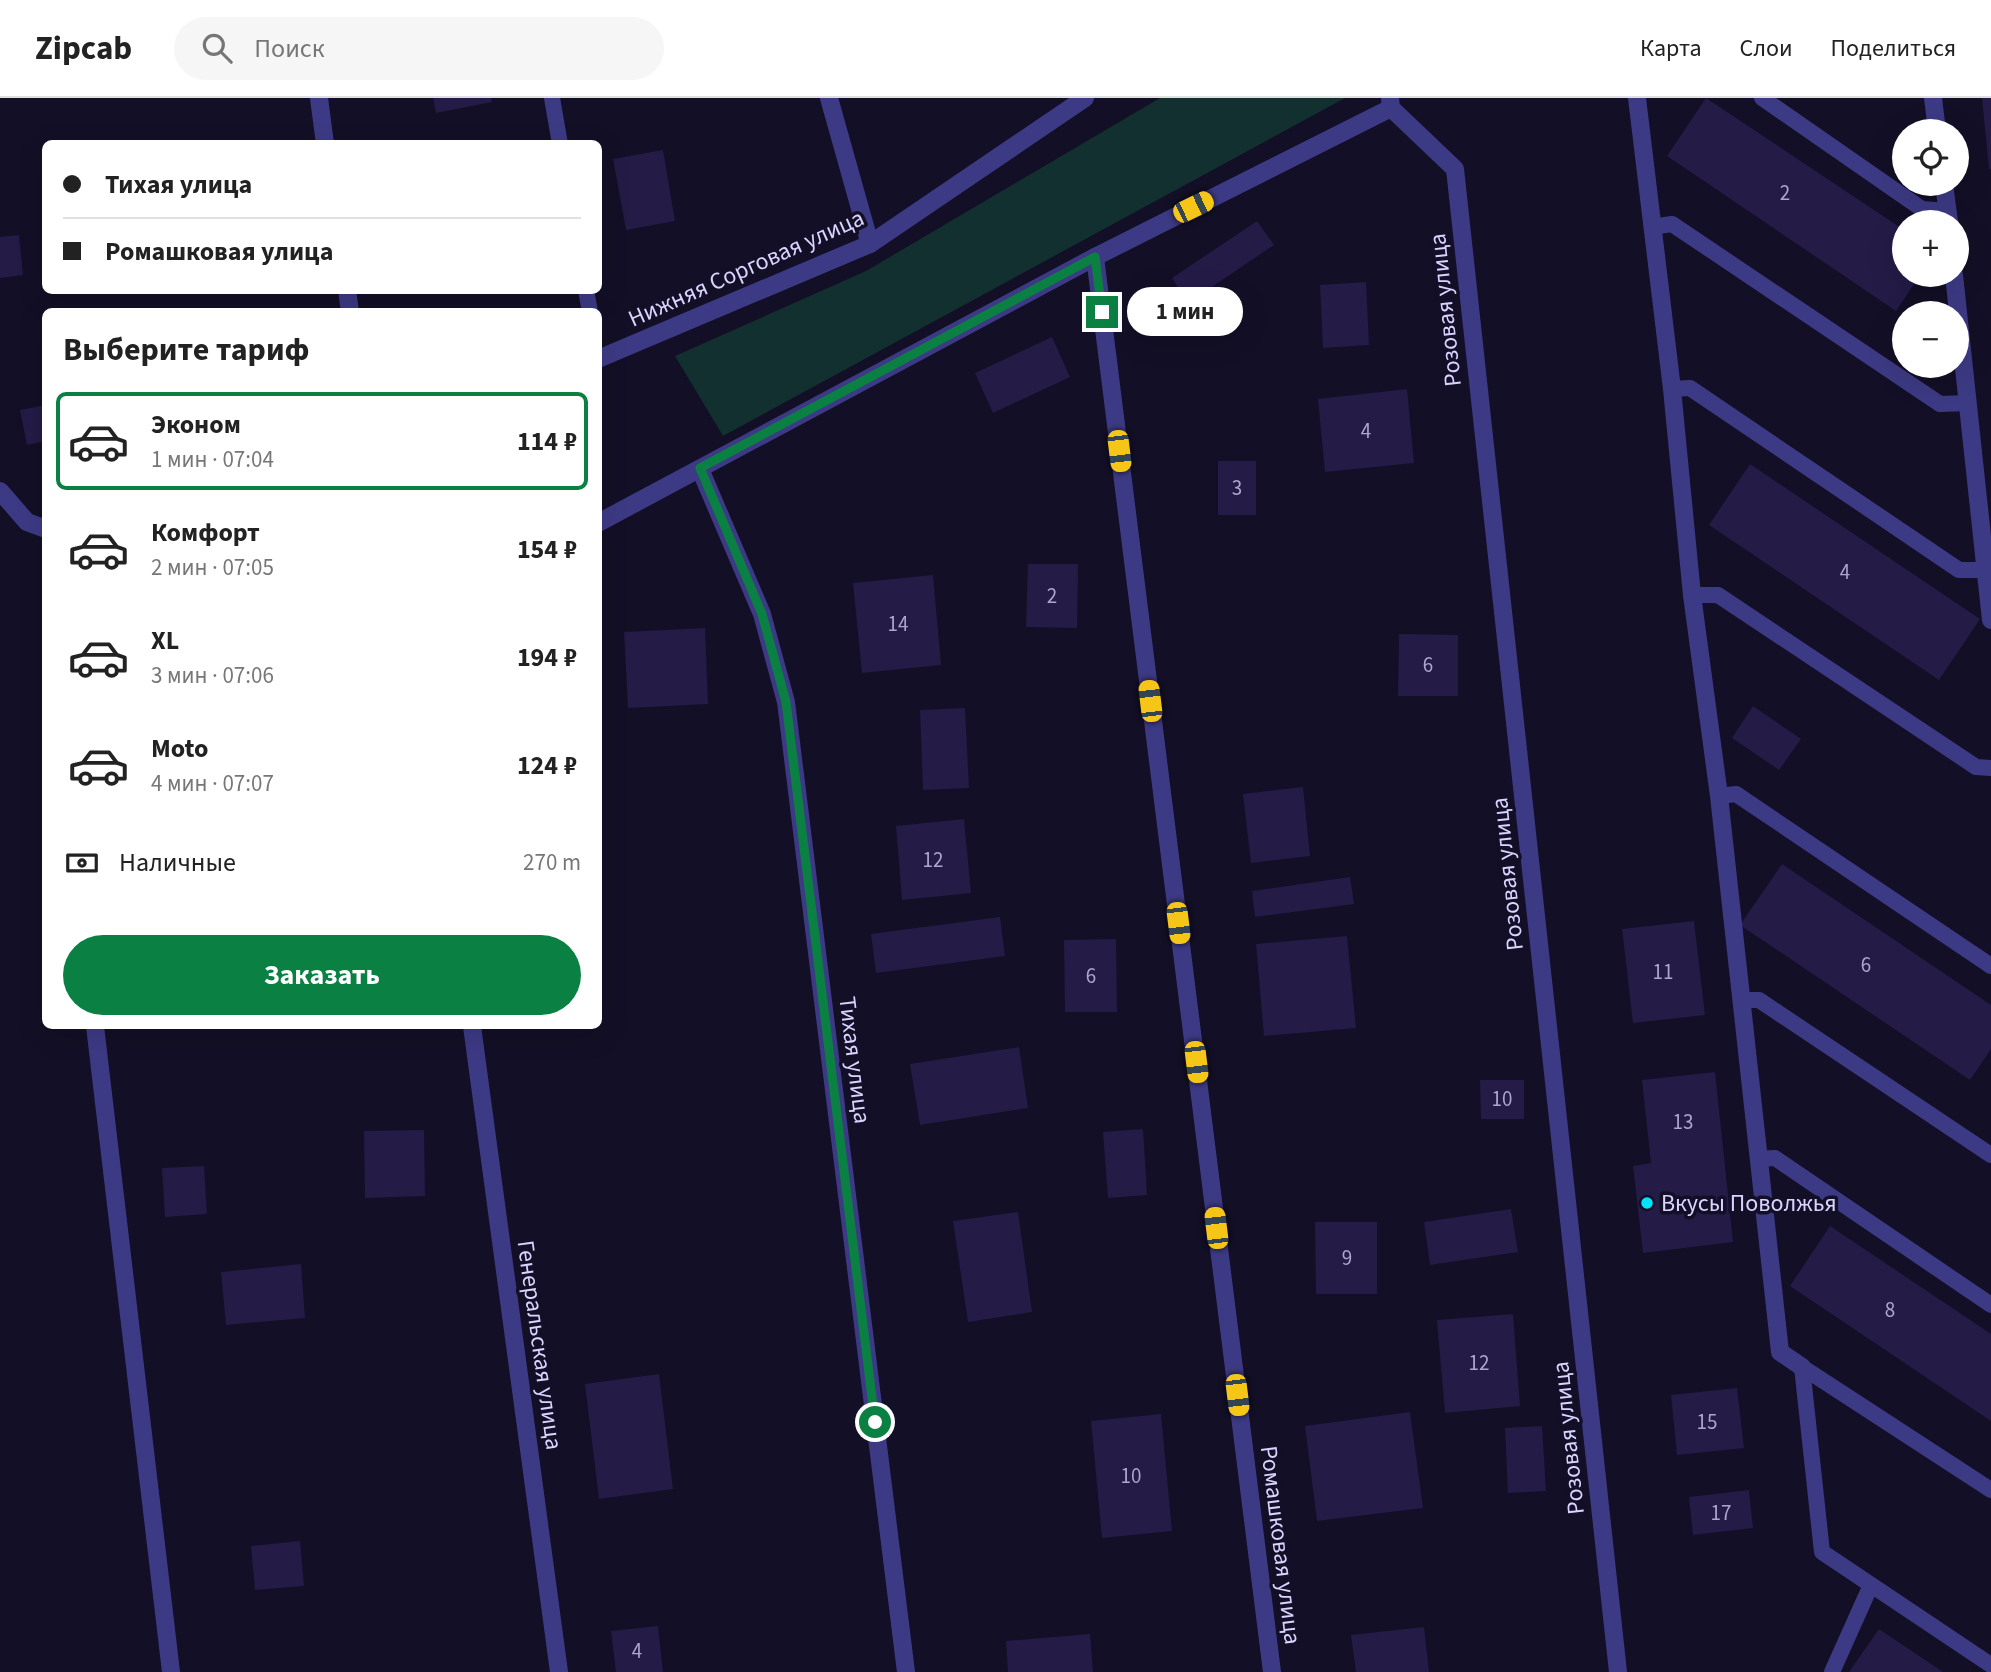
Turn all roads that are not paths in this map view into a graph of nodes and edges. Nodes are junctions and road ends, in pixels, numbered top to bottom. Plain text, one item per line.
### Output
1 (319, 98) edge
2 (552, 98) edge
3 (829, 98) edge
4 (1084, 98) edge
5 (1637, 98) edge
6 (1762, 98) edge
7 (1933, 98) edge
8 (1390, 103) edge
9 (1936, 119) edge
10 (324, 140) edge
11 (559, 140) edge
12 (1925, 210) edge
13 (1652, 227) junction
14 (870, 244) junction
15 (1095, 257) junction
16 (1955, 287) edge
17 (602, 357) edge
18 (1672, 388) junction
19 (1968, 403) junction
20 (700, 468) junction
21 (0, 491) edge
22 (602, 521) edge
23 (42, 528) edge
24 (1986, 570) junction
25 (1692, 595) junction
26 (1991, 620) edge
27 (1991, 768) edge
28 (1719, 796) junction
29 (1991, 966) edge
30 (1742, 1000) junction
31 (95, 1029) edge
32 (472, 1029) edge
33 (1991, 1155) edge
34 (1758, 1159) junction
35 (1991, 1305) edge
36 (1802, 1367) junction
37 (1991, 1490) edge
38 (1871, 1586) junction
39 (1991, 1665) edge
40 (171, 1672) edge
41 (559, 1672) edge
42 (906, 1672) edge
43 (1272, 1672) edge
44 (1618, 1672) edge
45 (1832, 1672) edge

1 - 10 street
2 - 11 lane
3 - 14 street
4 - 14 street, Нижняя Сорговая улица
5 - 13 street
6 - 12 lane
7 - 9 street
8 - 15 street
8 - 44 street, Розовая улица
13 - 18 street
13 - 19 lane
14 - 17 street, Нижняя Сорговая улица
15 - 20 street
15 - 43 street, Ромашковая улица
16 - 19 street
18 - 24 lane
18 - 25 street
19 - 24 street
20 - 22 street
20 - 42 street, Тихая улица
21 - 23 street
24 - 26 street
25 - 27 lane
25 - 28 street
28 - 29 lane
28 - 30 street
30 - 33 lane
30 - 34 street
31 - 40 street
32 - 41 street, Генеральская улица
34 - 35 lane
34 - 36 street
36 - 37 lane
36 - 38 lane
38 - 39 lane
38 - 45 lane

